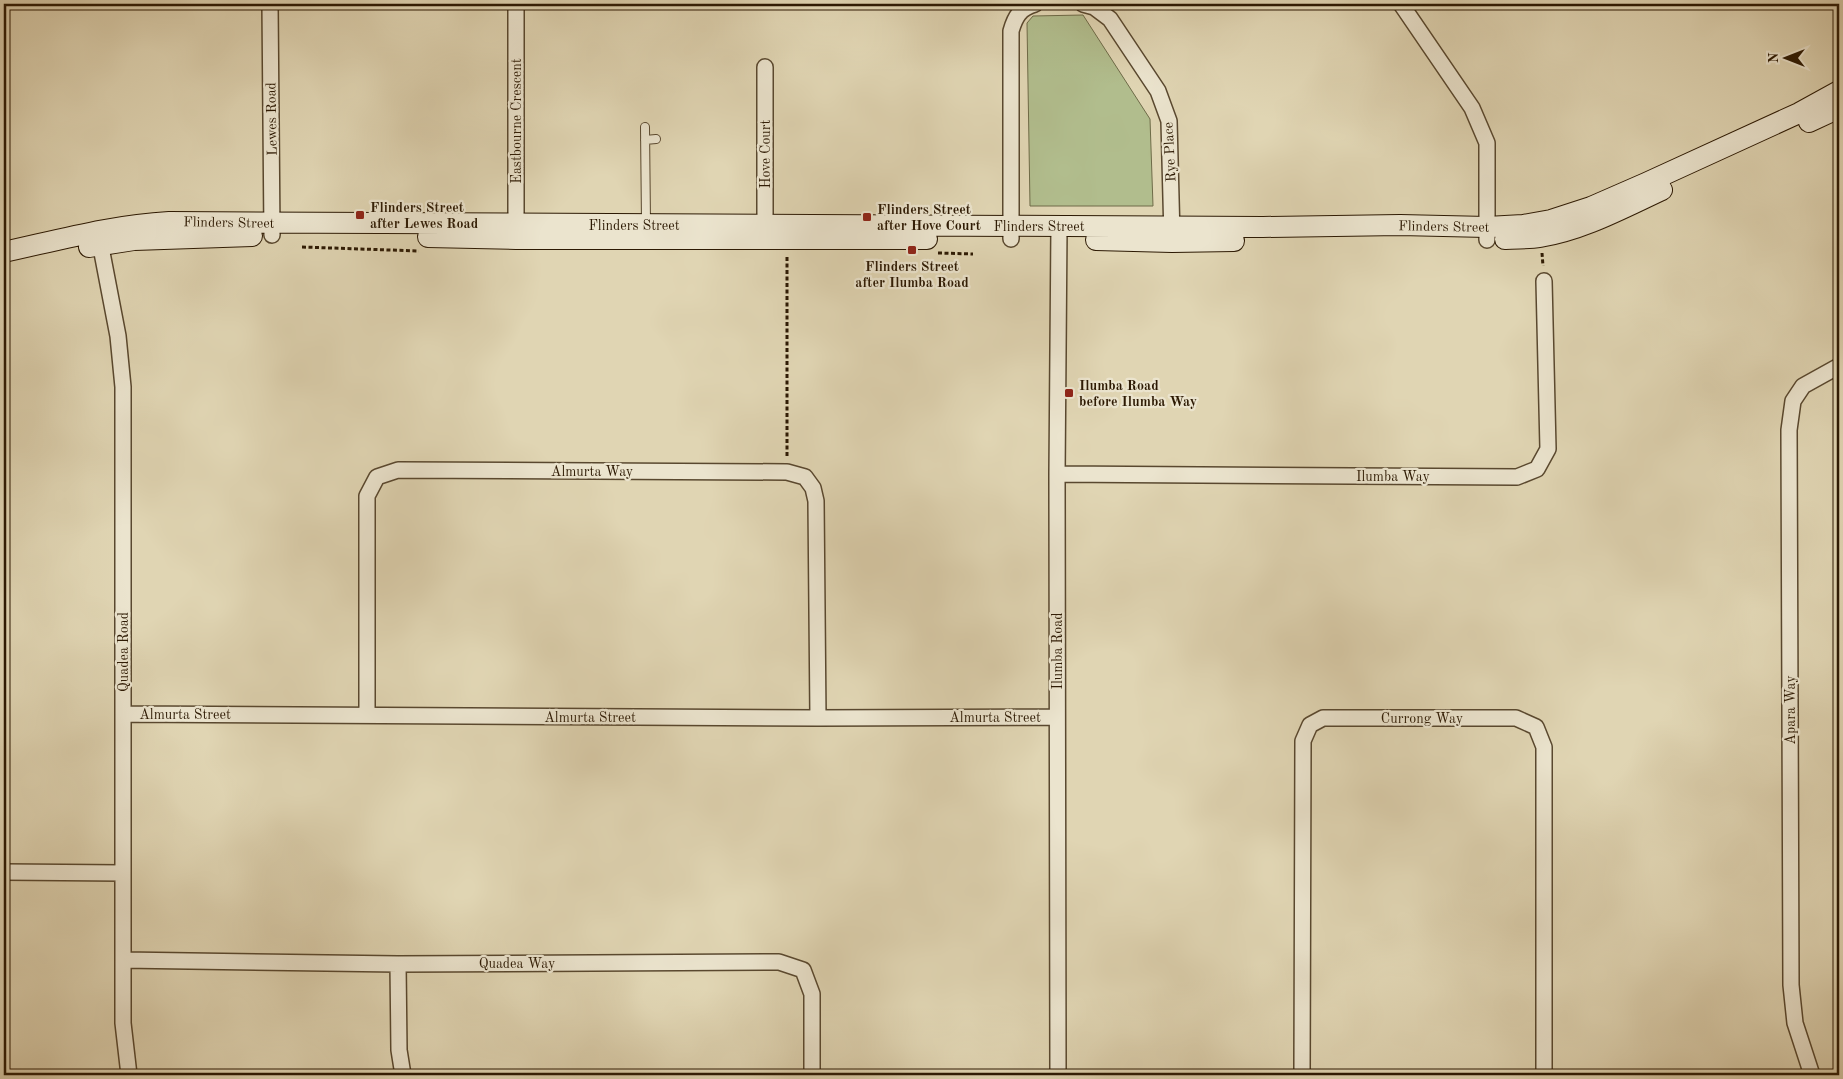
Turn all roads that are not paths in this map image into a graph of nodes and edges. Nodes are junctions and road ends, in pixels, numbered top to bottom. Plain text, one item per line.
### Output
1 (270, 4) edge
2 (516, 4) edge
3 (1035, 4) edge
4 (1083, 4) edge
5 (1401, 4) edge
6 (765, 68) dead end
7 (1839, 92) edge
8 (1839, 108) edge
9 (645, 127) dead end
10 (645, 140) junction
11 (656, 140) dead end
12 (646, 173) junction
13 (655, 173) dead end
14 (646, 225) junction
15 (272, 229) junction
16 (516, 231) junction
17 (1011, 232) junction
18 (765, 233) junction
19 (1059, 233) junction
20 (1172, 234) junction
21 (1487, 234) junction
22 (100, 238) junction
23 (4, 252) edge
24 (4, 265) edge
25 (1544, 281) road end
26 (1839, 366) edge
27 (1057, 474) junction
28 (123, 714) junction
29 (367, 715) junction
30 (1057, 717) junction
31 (818, 718) junction
32 (4, 872) edge
33 (122, 873) junction
34 (122, 960) junction
35 (398, 964) junction
36 (129, 1075) edge
37 (403, 1075) edge
38 (812, 1075) edge
39 (1058, 1075) edge
40 (1302, 1075) edge
41 (1544, 1075) edge
42 (1812, 1075) edge

1 - 15 street, Lewes Road
2 - 16 street, Eastbourne Crescent
3 - 17 street
4 - 20 street, Rye Place
5 - 21 street
6 - 18 street, Hove Court
7 - 21 main road, Flinders Street
8 - 21 main road, Flinders Street
9 - 10 lane
10 - 11 lane
10 - 12 lane
12 - 13 lane
12 - 14 lane
14 - 16 main road, Flinders Street
14 - 18 main road, Flinders Street
15 - 16 main road, Flinders Street
15 - 22 main road, Flinders Street
16 - 18 main road, Flinders Street
17 - 18 main road, Flinders Street
17 - 19 main road, Flinders Street
19 - 20 main road, Flinders Street
19 - 27 street, Ilumba Road
20 - 21 main road, Flinders Street
22 - 23 main road, Flinders Street
22 - 24 main road, Flinders Street
22 - 28 street, Quadea Road
25 - 27 street, Ilumba Way
26 - 42 street, Apara Way
27 - 30 street, Ilumba Road
28 - 29 street, Almurta Street
28 - 33 street, Quadea Road
29 - 31 street, Almurta Street
29 - 31 street, Almurta Way
30 - 31 street, Almurta Street
30 - 39 street, Ilumba Road
32 - 33 street
33 - 34 street, Quadea Road
34 - 35 street, Quadea Way
34 - 36 street, Quadea Road
35 - 37 street
35 - 38 street, Quadea Way
40 - 41 street, Currong Way

